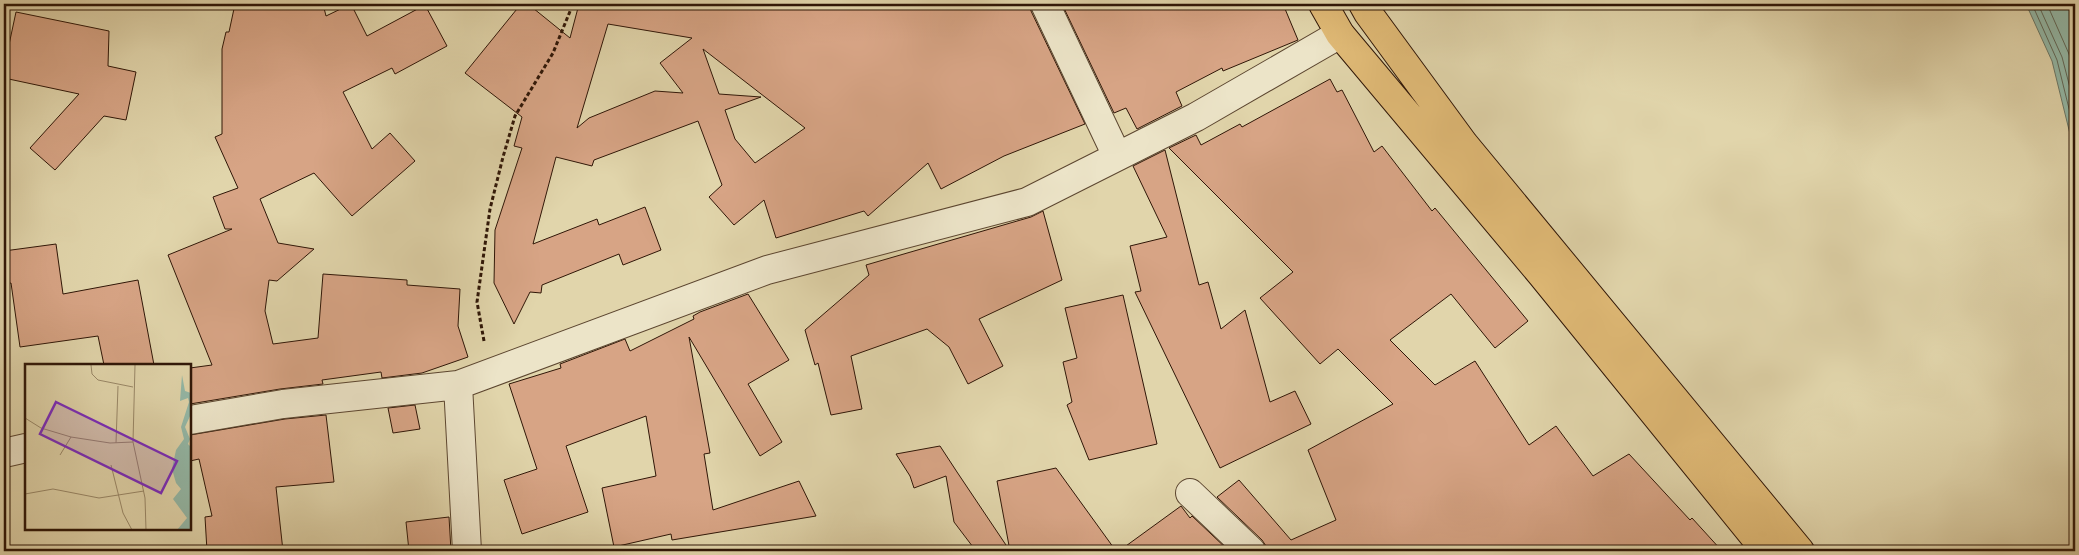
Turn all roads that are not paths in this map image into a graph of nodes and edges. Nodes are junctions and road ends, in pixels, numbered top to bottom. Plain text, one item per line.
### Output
1 (1045, 4) edge
2 (1323, 4) edge
3 (1364, 4) edge
4 (1340, 34) junction
5 (1117, 156) junction
6 (458, 385) junction
7 (191, 420) edge
8 (25, 448) edge
9 (4, 453) edge
10 (1190, 493) dead end
11 (467, 551) edge
12 (1251, 551) edge
13 (1766, 551) edge
14 (1800, 551) edge

1 - 5 street
2 - 4 highway
3 - 14 highway
4 - 5 street
4 - 13 highway
5 - 6 street
6 - 7 street
6 - 11 street
8 - 9 street
10 - 12 street

